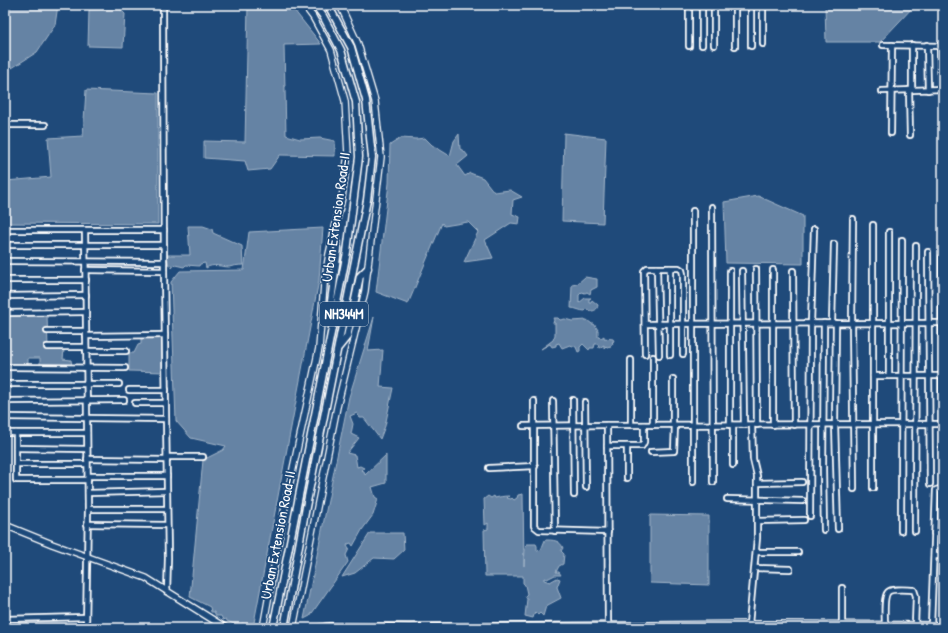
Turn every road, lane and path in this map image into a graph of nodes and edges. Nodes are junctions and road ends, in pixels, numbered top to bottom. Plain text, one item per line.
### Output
1 (163, 5) edge
2 (304, 5) edge
3 (315, 5) edge
4 (328, 5) edge
5 (340, 5) edge
6 (688, 5) edge
7 (702, 5) edge
8 (714, 5) edge
9 (735, 5) edge
10 (751, 5) edge
11 (763, 5) edge
12 (763, 44) dead end
13 (702, 45) dead end
14 (714, 45) dead end
15 (883, 45) dead end
16 (892, 45) junction
17 (912, 45) junction
18 (927, 45) junction
19 (689, 46) dead end
20 (735, 46) dead end
21 (751, 46) dead end
22 (942, 46) edge
23 (942, 89) edge
24 (911, 90) junction
25 (928, 90) junction
26 (882, 91) dead end
27 (892, 91) junction
28 (5, 125) edge
29 (45, 125) dead end
30 (891, 133) dead end
31 (910, 135) dead end
32 (712, 207) dead end
33 (693, 211) dead end
34 (853, 219) dead end
35 (873, 225) dead end
36 (814, 229) dead end
37 (5, 230) edge
38 (85, 230) junction
39 (164, 230) junction
40 (335, 230) junction
41 (889, 232) dead end
42 (902, 240) dead end
43 (834, 244) dead end
44 (5, 245) edge
45 (85, 245) junction
46 (164, 245) junction
47 (916, 246) dead end
48 (928, 252) dead end
49 (942, 257) dead end
50 (5, 261) edge
51 (86, 261) junction
52 (164, 262) junction
53 (368, 268) junction
54 (657, 268) junction
55 (670, 268) junction
56 (86, 270) junction
57 (756, 270) dead end
58 (773, 270) dead end
59 (164, 271) junction
60 (730, 271) dead end
61 (742, 271) dead end
62 (793, 271) dead end
63 (5, 280) edge
64 (86, 280) junction
65 (86, 295) junction
66 (5, 296) edge
67 (86, 312) junction
68 (5, 313) edge
69 (693, 323) junction
70 (712, 323) junction
71 (729, 323) junction
72 (743, 323) junction
73 (756, 323) junction
74 (772, 323) junction
75 (792, 323) junction
76 (811, 323) junction
77 (824, 323) junction
78 (834, 323) junction
79 (852, 323) junction
80 (873, 323) junction
81 (889, 323) junction
82 (902, 323) junction
83 (916, 323) junction
84 (929, 323) junction
85 (942, 323) edge
86 (333, 324) junction
87 (645, 324) junction
88 (658, 324) junction
89 (670, 324) junction
90 (683, 324) junction
91 (47, 331) dead end
92 (86, 333) junction
93 (165, 335) junction
94 (47, 347) dead end
95 (337, 348) junction
96 (86, 349) junction
97 (126, 351) dead end
98 (645, 354) dead end
99 (683, 354) dead end
100 (658, 355) dead end
101 (670, 355) dead end
102 (653, 357) dead end
103 (631, 360) dead end
104 (5, 367) edge
105 (86, 368) junction
106 (125, 368) dead end
107 (873, 376) junction
108 (889, 376) junction
109 (901, 376) junction
110 (915, 376) junction
111 (928, 376) junction
112 (943, 376) edge
113 (673, 379) dead end
114 (5, 384) edge
115 (86, 384) junction
116 (119, 384) dead end
117 (129, 390) dead end
118 (166, 390) junction
119 (87, 400) junction
120 (124, 400) dead end
121 (573, 400) dead end
122 (5, 401) edge
123 (534, 401) dead end
124 (553, 401) dead end
125 (585, 402) dead end
126 (135, 403) dead end
127 (166, 403) junction
128 (5, 417) edge
129 (87, 419) junction
130 (166, 419) junction
131 (835, 424) junction
132 (853, 424) junction
133 (873, 424) junction
134 (901, 424) junction
135 (915, 424) junction
136 (929, 424) junction
137 (943, 424) edge
138 (586, 425) junction
139 (607, 425) junction
140 (631, 425) junction
141 (644, 425) junction
142 (653, 425) junction
143 (674, 425) junction
144 (693, 425) junction
145 (713, 425) junction
146 (732, 425) junction
147 (744, 425) junction
148 (754, 425) junction
149 (772, 425) junction
150 (794, 425) junction
151 (810, 425) junction
152 (823, 425) junction
153 (523, 426) dead end
154 (534, 426) junction
155 (554, 426) junction
156 (573, 426) junction
157 (5, 433) edge
158 (16, 433) junction
159 (87, 433) junction
160 (607, 446) junction
161 (626, 446) junction
162 (16, 448) junction
163 (87, 449) junction
164 (651, 452) dead end
165 (204, 457) dead end
166 (167, 458) junction
167 (87, 461) junction
168 (16, 464) junction
169 (733, 465) dead end
170 (534, 466) junction
171 (489, 468) dead end
172 (167, 476) junction
173 (88, 478) junction
174 (627, 478) dead end
175 (693, 482) dead end
176 (713, 482) dead end
177 (802, 482) dead end
178 (757, 483) junction
179 (930, 484) dead end
180 (586, 487) dead end
181 (873, 488) dead end
182 (943, 488) edge
183 (854, 489) dead end
184 (167, 491) junction
185 (88, 493) junction
186 (574, 495) dead end
187 (727, 499) dead end
188 (757, 501) junction
189 (803, 501) dead end
190 (88, 509) junction
191 (167, 509) junction
192 (810, 516) dead end
193 (804, 520) dead end
194 (757, 521) junction
195 (87, 524) junction
196 (5, 525) edge
197 (167, 525) junction
198 (838, 529) dead end
199 (824, 530) dead end
200 (555, 531) junction
201 (901, 531) dead end
202 (915, 531) dead end
203 (608, 532) junction
204 (934, 532) junction
205 (943, 533) edge
206 (756, 552) junction
207 (798, 552) dead end
208 (934, 556) junction
209 (943, 556) edge
210 (88, 557) junction
211 (755, 568) junction
212 (790, 569) dead end
213 (842, 588) dead end
214 (167, 592) junction
215 (86, 617) junction
216 (5, 618) edge
217 (750, 624) junction
218 (842, 624) junction
219 (608, 625) junction
220 (931, 625) junction
221 (943, 625) edge
222 (641, 626) edge
223 (721, 626) edge
224 (883, 626) edge
225 (918, 626) edge
226 (597, 627) edge
227 (86, 628) edge
228 (226, 628) edge
229 (263, 628) edge
230 (273, 628) edge
231 (284, 628) edge
232 (292, 628) edge
233 (318, 628) edge

1 - 39 street
2 - 40 main road
3 - 86 highway, Urban Extension Road-II / NH344M
4 - 95 highway, Urban Extension Road-II / NH344M
5 - 53 main road
6 - 19 street
7 - 13 street
8 - 14 street
9 - 20 street
10 - 21 street
11 - 12 street
15 - 16 street
16 - 17 street
16 - 27 street
17 - 18 street
17 - 24 street
18 - 22 street
18 - 25 street
22 - 23 street
23 - 25 street
24 - 25 street
24 - 27 street
24 - 31 street
26 - 27 street
27 - 30 street
28 - 29 street
32 - 70 street
33 - 69 street
34 - 79 street
35 - 80 street
36 - 76 street
37 - 38 street
38 - 39 street
38 - 45 street
39 - 46 street
40 - 86 highway
40 - 229 main road
41 - 81 street
42 - 82 street
43 - 78 street
44 - 45 street
45 - 46 street
45 - 51 street
46 - 52 street
47 - 83 street
48 - 84 street
49 - 85 street
50 - 51 street
51 - 52 street
51 - 56 street
52 - 59 street
53 - 95 highway
53 - 232 main road
54 - 55 street
54 - 87 street
54 - 88 street
55 - 89 street
55 - 90 street
56 - 59 street
56 - 64 street
57 - 73 street
58 - 74 street
59 - 93 street
60 - 71 street
61 - 72 street
62 - 75 street
63 - 64 street
64 - 65 street
65 - 66 street
65 - 67 street
67 - 68 street
67 - 92 street
69 - 70 street
69 - 90 street
69 - 144 street
70 - 71 street
70 - 145 street
71 - 72 street
71 - 146 street
72 - 73 street
72 - 147 street
73 - 74 street
73 - 148 street
74 - 75 street
74 - 149 street
75 - 76 street
75 - 150 street
76 - 77 street
76 - 151 street
77 - 78 street
77 - 152 street
78 - 79 street
78 - 131 street
79 - 80 street
79 - 132 street
80 - 81 street
80 - 107 street
81 - 82 street
81 - 108 street
82 - 83 street
82 - 109 street
83 - 84 street
83 - 110 street
84 - 85 street
84 - 111 street
85 - 112 street
86 - 230 highway, Urban Extension Road-II / NH344M
87 - 88 street
87 - 98 street
88 - 89 street
88 - 100 street
89 - 90 street
89 - 101 street
90 - 99 street
91 - 92 street
92 - 93 street
92 - 96 street
93 - 118 street
94 - 96 street
95 - 231 highway, Urban Extension Road-II / NH344M
96 - 97 street
96 - 105 street
102 - 142 street
103 - 140 street
104 - 105 street
105 - 106 street
105 - 115 street
107 - 108 street
107 - 133 street
108 - 109 street
109 - 110 street
109 - 134 street
110 - 111 street
110 - 135 street
111 - 112 street
111 - 136 street
112 - 137 street
113 - 143 street
114 - 115 street
115 - 116 street
115 - 119 street
117 - 118 street
118 - 127 street
119 - 120 street
119 - 122 street
119 - 129 street
121 - 156 street
123 - 154 street
124 - 155 street
125 - 138 street
126 - 127 street
127 - 130 street
128 - 129 street
129 - 130 street
129 - 159 street
130 - 166 street
131 - 132 street
131 - 152 street
131 - 198 street
132 - 133 street
132 - 183 street
133 - 134 street
133 - 181 street
134 - 135 street
134 - 201 street
135 - 136 street
135 - 202 street
136 - 137 street
136 - 179 street
137 - 182 street
138 - 139 street
138 - 156 street
138 - 180 street
139 - 140 street
139 - 160 street
140 - 141 street
141 - 142 street
141 - 161 street
142 - 143 street
143 - 144 street
143 - 164 street
144 - 145 street
144 - 175 street
145 - 146 street
145 - 176 street
146 - 147 street
146 - 169 street
147 - 148 street
148 - 149 street
148 - 178 street
149 - 150 street
150 - 151 street
151 - 152 street
151 - 192 street
152 - 199 street
153 - 154 street
154 - 155 street
154 - 170 street
155 - 156 street
155 - 200 street
156 - 186 street
157 - 158 street
158 - 159 street
158 - 162 street
159 - 163 street
160 - 161 street
160 - 203 street
161 - 174 street
162 - 163 street
162 - 168 street
163 - 167 street
165 - 166 street
166 - 167 street
166 - 172 street
167 - 168 street
167 - 173 street
168 - 173 street
170 - 171 street
170 - 200 street
172 - 173 street
172 - 184 street
173 - 185 street
177 - 178 street
178 - 188 street
182 - 204 street
184 - 185 street
184 - 191 street
185 - 190 street
187 - 188 street
188 - 189 street
188 - 194 street
190 - 191 street
190 - 195 street
191 - 197 street
193 - 194 street
194 - 206 street
195 - 197 street
195 - 210 street
196 - 210 main road
197 - 214 street
200 - 203 street
203 - 219 street
204 - 205 street
204 - 208 street
206 - 207 street
206 - 211 street
208 - 209 street
208 - 220 street
210 - 214 main road
210 - 215 street
211 - 212 street
211 - 217 street
213 - 218 street
214 - 228 main road
215 - 216 street
215 - 227 street
217 - 218 main road
217 - 223 main road
218 - 224 main road
219 - 222 main road
219 - 226 main road
220 - 221 main road
220 - 225 main road
222 - 223 main road
224 - 225 main road
224 - 225 street
226 - 233 main road

